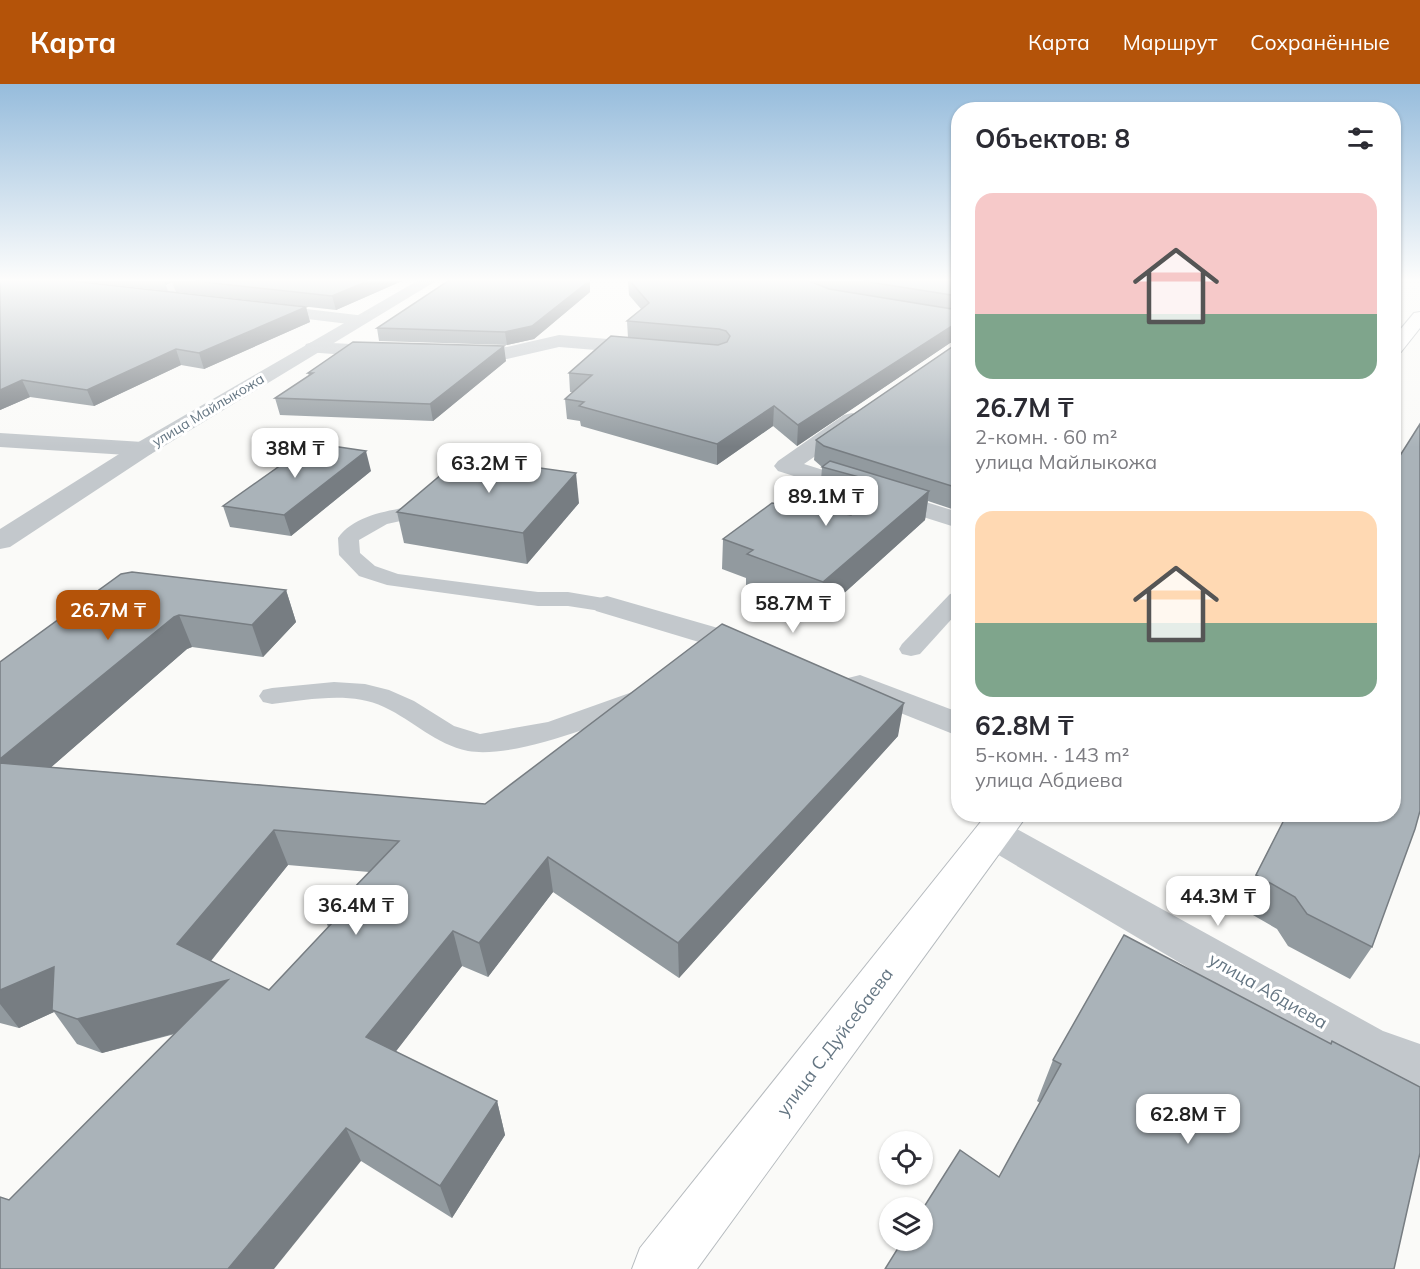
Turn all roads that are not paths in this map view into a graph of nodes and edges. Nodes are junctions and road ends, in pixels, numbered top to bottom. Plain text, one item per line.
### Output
1 (331, 336) edge
2 (313, 348) junction
3 (667, 350) edge
4 (411, 352) edge
5 (447, 352) edge
6 (866, 411) edge
7 (0, 440) edge
8 (143, 449) junction
9 (416, 512) edge
10 (951, 518) edge
11 (0, 541) edge
12 (607, 605) joint
13 (951, 606) edge
14 (911, 649) dead end
15 (783, 658) edge
16 (836, 674) edge
17 (662, 685) edge
18 (272, 696) dead end
19 (951, 722) edge
20 (1002, 824) edge
21 (1420, 1067) edge
22 (661, 1269) edge

1 - 2 street, улица Майлыкожа
2 - 4 street
2 - 8 street, улица Майлыкожа
3 - 5 street
6 - 10 street
7 - 8 street, улица Майлыкожа
8 - 11 street, улица Майлыкожа
9 - 12 lane
12 - 15 street
13 - 14 lane
16 - 19 street
17 - 18 lane
20 - 21 street, улица Абдиева
20 - 22 main road, улица С.Дуйсебаева

